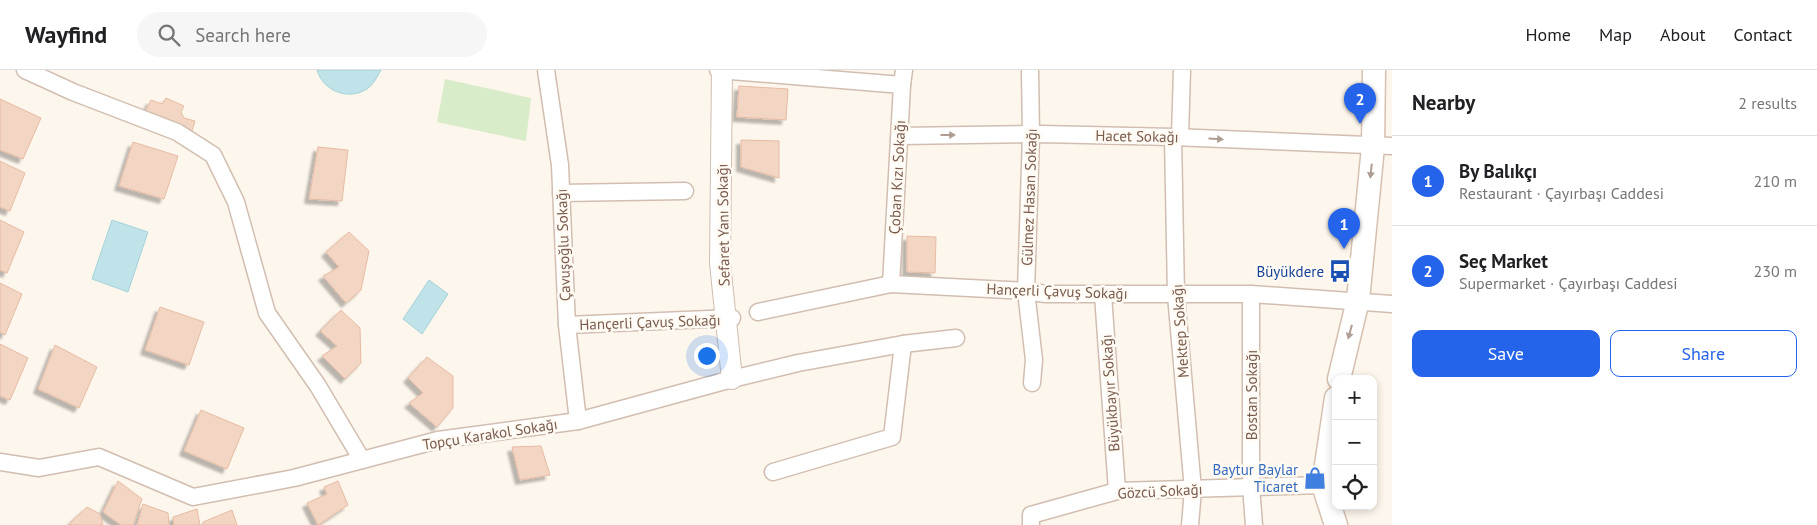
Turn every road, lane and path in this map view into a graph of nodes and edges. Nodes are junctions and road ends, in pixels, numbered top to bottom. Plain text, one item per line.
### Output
1 (25, 70) edge
2 (546, 70) edge
3 (718, 70) edge
4 (722, 70) edge
5 (1030, 70) edge
6 (1182, 70) edge
7 (1374, 70) edge
8 (903, 78) edge
9 (1031, 135) junction
10 (900, 136) junction
11 (1177, 137) junction
12 (1383, 146) edge
13 (685, 191) dead end
14 (561, 193) junction
15 (891, 284) junction
16 (1026, 291) junction
17 (1103, 294) junction
18 (1251, 294) junction
19 (1176, 295) junction
20 (1358, 300) junction
21 (1392, 304) edge
22 (758, 312) dead end
23 (730, 318) junction
24 (567, 325) junction
25 (956, 338) dead end
26 (903, 344) junction
27 (1340, 375) edge
28 (732, 379) junction
29 (1032, 383) dead end
30 (1333, 420) edge
31 (578, 421) junction
32 (362, 460) junction
33 (0, 462) edge
34 (773, 472) dead end
35 (1323, 485) junction
36 (1251, 486) junction
37 (1192, 490) junction
38 (1117, 492) junction
39 (1030, 520) edge
40 (1190, 525) edge
41 (1254, 525) edge
42 (1336, 525) edge

1 - 32 street
2 - 14 street, Çavuşoğlu Sokağı
3 - 4 street
4 - 8 street
4 - 23 street, Sefaret Yanı Sokağı
5 - 9 street, Gülmez Hasan Sokağı
6 - 11 street, Mektep Sokağı
7 - 12 main road
8 - 10 street, Çoban Kızı Sokağı
10 -> 9 street, Hacet Sokağı
9 - 11 street, Hacet Sokağı
9 - 16 street, Gülmez Hasan Sokağı
10 - 15 street, Çoban Kızı Sokağı
11 -> 12 street, Hacet Sokağı
11 - 19 street, Mektep Sokağı
12 -> 20 main road
13 - 14 street
14 - 24 street, Çavuşoğlu Sokağı
15 - 16 street, Hançerli Çavuş Sokağı
15 - 22 street, Hançerli Çavuş Sokağı
16 - 17 street, Hançerli Çavuş Sokağı
16 - 29 street, Gülmez Hasan Sokağı
17 - 19 street, Hançerli Çavuş Sokağı
17 - 38 street, Büyükbayır Sokağı
18 - 19 street, Hançerli Çavuş Sokağı
18 - 20 street, Hançerli Çavuş Sokağı
18 - 36 street, Bostan Sokağı
19 - 37 street, Mektep Sokağı
20 - 21 street, Hançerli Çavuş Sokağı
20 -> 27 main road
23 - 24 street, Hançerli Çavuş Sokağı
23 - 28 street, Sefaret Yanı Sokağı
24 - 31 street, Çavuşoğlu Sokağı
25 - 26 street, Topçu Karakol Sokağı
26 - 28 street, Topçu Karakol Sokağı
26 - 34 street
28 - 31 street, Topçu Karakol Sokağı
30 - 35 main road
31 - 32 street, Topçu Karakol Sokağı
32 - 33 street, Topçu Karakol Sokağı
35 - 36 street, Gözcü Sokağı
35 - 42 main road
36 - 37 street, Gözcü Sokağı
36 - 41 street, Bostan Sokağı
37 - 38 street, Gözcü Sokağı
37 - 40 street, Mektep Sokağı
38 - 39 street, Gözcü Sokağı

